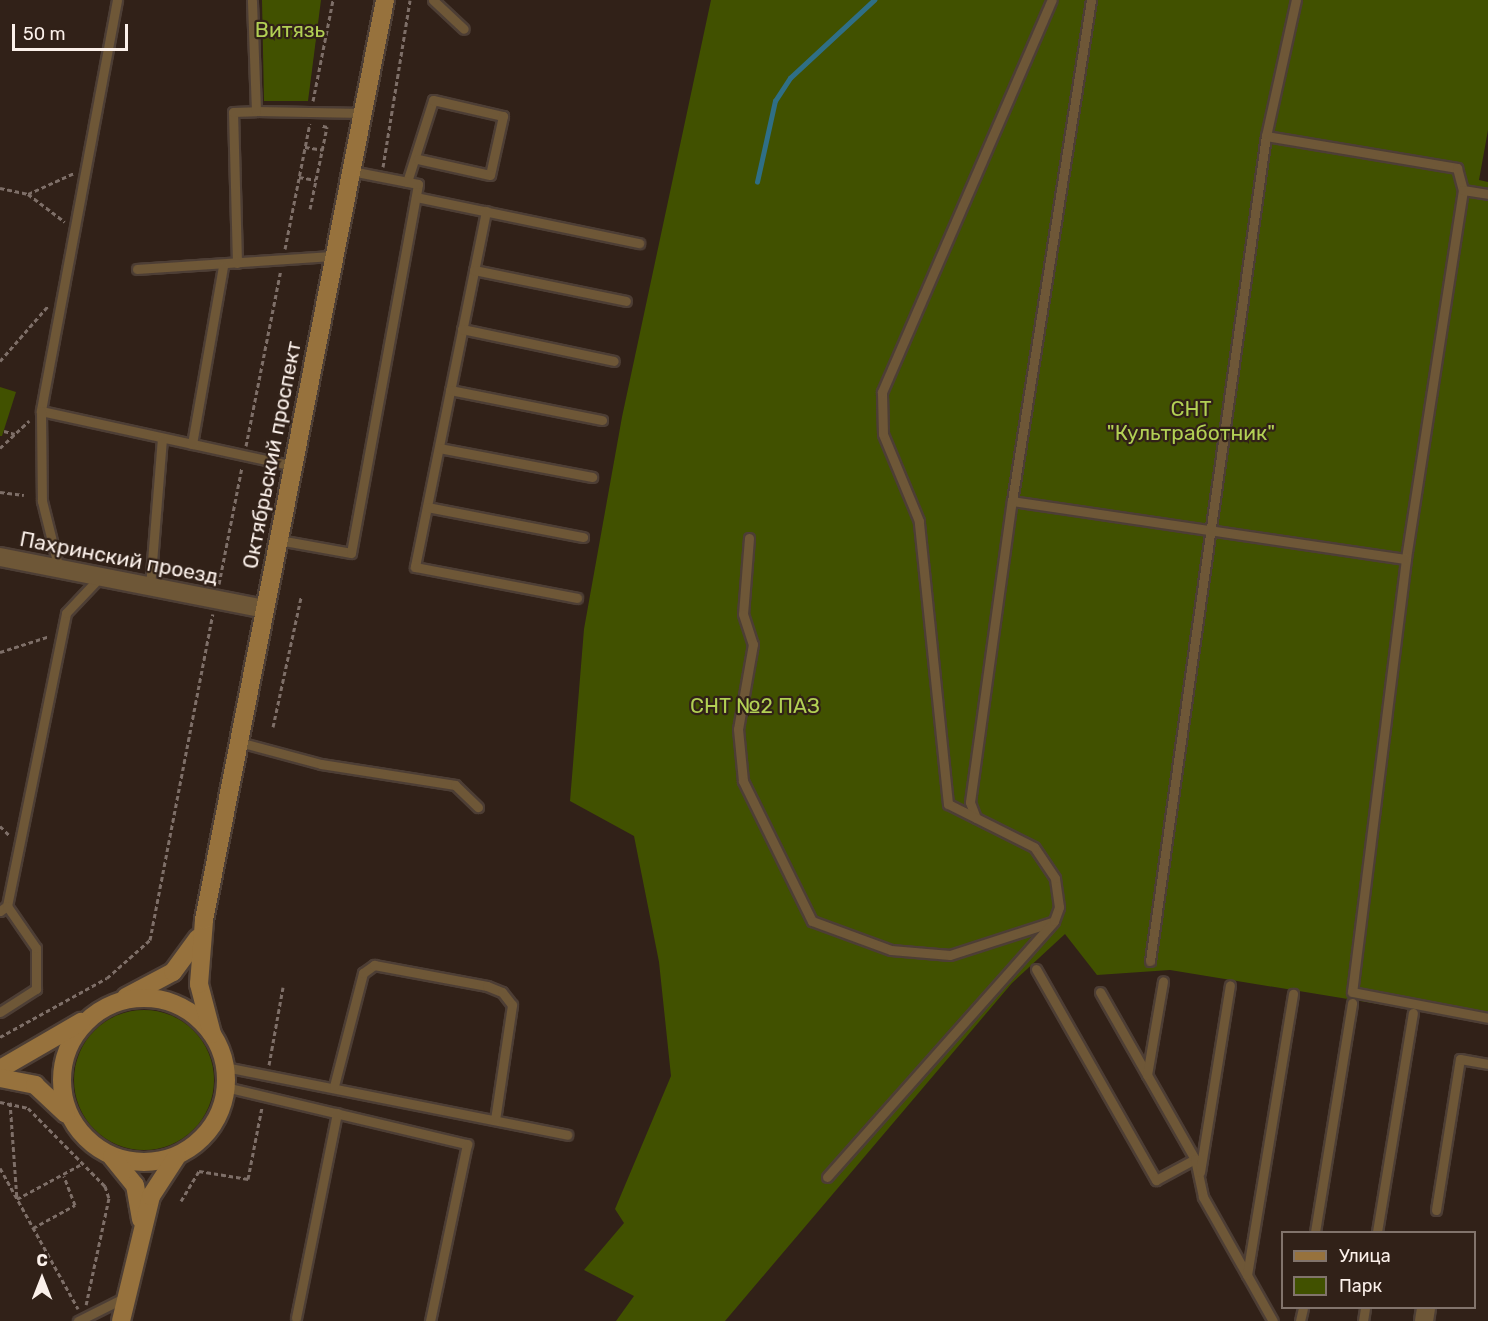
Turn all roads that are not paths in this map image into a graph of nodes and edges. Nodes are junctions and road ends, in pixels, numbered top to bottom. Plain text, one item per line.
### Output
1 (117, 0) edge
2 (252, 0) edge
3 (385, 0) edge
4 (433, 0) edge
5 (1052, 0) edge
6 (1091, 0) edge
7 (1296, 0) edge
8 (464, 29) dead end
9 (256, 111) junction
10 (363, 112) junction
11 (1266, 136) junction
12 (418, 159) junction
13 (351, 171) junction
14 (407, 182) junction
15 (1463, 190) junction
16 (1488, 194) edge
17 (416, 197) junction
18 (486, 212) junction
19 (639, 243) dead end
20 (334, 256) junction
21 (237, 263) junction
22 (223, 267) junction
23 (137, 269) dead end
24 (474, 270) junction
25 (626, 301) dead end
26 (462, 329) junction
27 (614, 361) dead end
28 (450, 390) junction
29 (41, 411) junction
30 (602, 420) dead end
31 (162, 439) junction
32 (192, 444) junction
33 (439, 447) junction
34 (293, 466) junction
35 (592, 477) dead end
36 (1012, 501) junction
37 (427, 507) junction
38 (1210, 529) junction
39 (583, 537) dead end
40 (748, 538) dead end
41 (279, 540) junction
42 (0, 557) edge
43 (1407, 559) junction
44 (60, 569) junction
45 (100, 577) junction
46 (150, 587) junction
47 (577, 598) dead end
48 (265, 609) junction
49 (239, 742) junction
50 (478, 807) dead end
51 (976, 818) junction
52 (3, 908) edge
53 (204, 920) junction
54 (1054, 921) junction
55 (1150, 961) dead end
56 (1036, 969) dead end
57 (1162, 981) dead end
58 (1230, 985) dead end
59 (1100, 992) dead end
60 (1293, 994) dead end
61 (1352, 1003) dead end
62 (105, 1008) junction
63 (0, 1012) edge
64 (1413, 1013) dead end
65 (1488, 1018) edge
66 (212, 1034) junction
67 (1488, 1064) edge
68 (225, 1066) junction
69 (0, 1069) edge
70 (1147, 1075) junction
71 (0, 1078) edge
72 (334, 1086) junction
73 (225, 1088) junction
74 (337, 1113) junction
75 (495, 1120) junction
76 (75, 1125) junction
77 (567, 1135) dead end
78 (98, 1148) junction
79 (189, 1149) junction
80 (1195, 1158) junction
81 (827, 1177) dead end
82 (1199, 1178) junction
83 (1436, 1210) dead end
84 (1315, 1231) edge
85 (1377, 1231) edge
86 (140, 1233) junction
87 (1247, 1275) junction
88 (126, 1297) junction
89 (296, 1318) dead end
90 (80, 1320) edge
91 (121, 1321) edge
92 (430, 1321) edge
93 (1273, 1321) edge

1 - 29 lane
2 - 9 lane
3 - 10 main road, Октябрьский проспект
4 - 8 lane
5 - 51 lane
6 - 36 lane
7 - 11 lane
9 - 10 lane
9 - 21 lane
10 - 13 main road, Октябрьский проспект
11 - 15 lane
11 - 38 lane
12 - 12 lane
12 - 14 lane
13 - 14 lane
13 - 20 main road, Октябрьский проспект
14 - 17 lane
15 - 16 lane
15 - 43 lane
17 - 18 lane
17 - 41 lane
18 - 19 lane
18 - 24 lane
20 - 21 lane
20 - 34 main road, Октябрьский проспект
21 - 22 lane
22 - 23 lane
22 - 32 lane
24 - 25 lane
24 - 26 lane
26 - 27 lane
26 - 28 lane
28 - 30 lane
28 - 33 lane
29 - 31 lane
29 - 44 lane
31 - 32 lane
31 - 46 lane
32 - 34 lane
33 - 35 lane
33 - 37 lane
34 - 41 main road, Октябрьский проспект
36 - 38 lane
36 - 51 lane
37 - 39 lane
37 - 47 lane
38 - 43 lane
38 - 55 lane
40 - 54 lane
41 - 48 main road, Октябрьский проспект
42 - 44 street, Пахринский проезд
43 - 65 lane
44 - 45 street, Пахринский проезд
45 - 46 street, Пахринский проезд
45 - 52 lane
46 - 48 street, Пахринский проезд
48 - 49 main road, Октябрьский проспект
49 - 50 lane
49 - 53 main road, Октябрьский проспект
51 - 54 lane
52 - 63 lane
53 - 62 main road, Октябрьский проспект
53 - 66 main road, Октябрьский проспект
54 - 81 lane
56 - 80 lane
57 - 70 lane
58 - 82 lane
59 - 70 lane
60 - 87 lane
61 - 84 lane
62 - 66 main road
62 - 69 main road
62 - 76 main road
64 - 85 lane
66 - 68 main road
67 - 83 lane
68 - 72 lane
68 - 73 main road
70 - 80 lane
71 - 76 main road
72 - 75 lane
72 - 75 lane
73 - 74 lane
73 - 79 main road
74 - 89 lane
74 - 92 lane
75 - 77 lane
76 - 78 main road
78 - 79 main road
78 - 86 main road
79 - 86 main road
80 - 82 lane
82 - 87 lane
86 - 88 main road
87 - 93 lane
88 - 90 lane
88 - 91 main road

